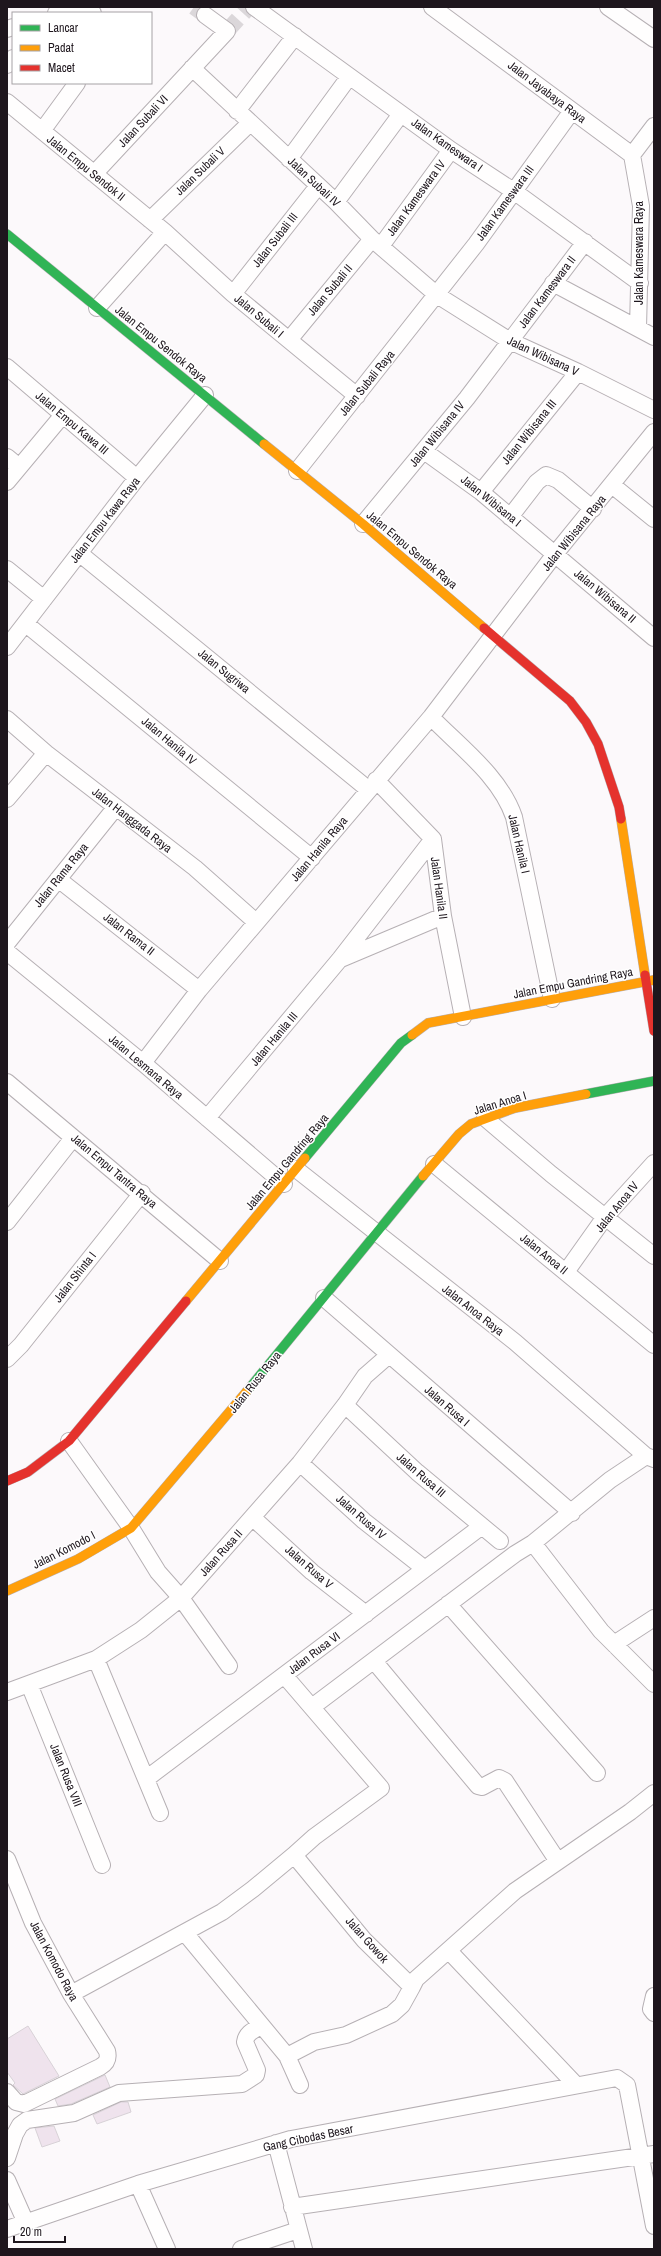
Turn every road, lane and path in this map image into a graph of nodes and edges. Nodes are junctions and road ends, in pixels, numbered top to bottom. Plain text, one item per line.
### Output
1 (77, 7) edge
2 (254, 7) edge
3 (432, 7) edge
4 (609, 7) edge
5 (60, 12) edge
6 (205, 15) tunnel mouth
7 (295, 36) junction
8 (654, 40) edge
9 (192, 68) junction
10 (349, 77) junction
11 (76, 84) edge
12 (7, 102) edge
13 (237, 111) junction
14 (572, 111) junction
15 (401, 114) junction
16 (250, 123) junction
17 (654, 126) edge
18 (42, 131) junction
19 (451, 150) junction
20 (632, 155) junction
21 (289, 159) junction
22 (94, 174) junction
23 (318, 186) junction
24 (515, 192) junction
25 (336, 202) junction
26 (150, 220) junction
27 (165, 232) junction
28 (7, 234) edge
29 (585, 242) junction
30 (377, 243) junction
31 (553, 283) junction
32 (640, 283) junction
33 (233, 294) junction
34 (437, 295) junction
35 (96, 308) junction
36 (638, 328) junction
37 (654, 337) edge
38 (288, 340) junction
39 (510, 342) junction
40 (7, 367) edge
41 (578, 372) junction
42 (205, 395) junction
43 (357, 396) junction
44 (654, 410) edge
45 (62, 416) junction
46 (654, 432) edge
47 (424, 451) junction
48 (13, 462) edge
49 (297, 471) junction
50 (137, 478) junction
51 (7, 482) edge
52 (612, 485) junction
53 (481, 492) junction
54 (593, 509) junction
55 (510, 517) junction
56 (654, 519) edge
57 (362, 524) junction
58 (78, 553) junction
59 (555, 554) junction
60 (7, 569) edge
61 (44, 599) junction
62 (26, 624) junction
63 (494, 634) junction
64 (654, 638) edge
65 (7, 647) edge
66 (431, 717) junction
67 (7, 719) edge
68 (46, 753) junction
69 (373, 785) junction
70 (7, 799) edge
71 (116, 807) junction
72 (433, 839) junction
73 (312, 858) junction
74 (58, 879) junction
75 (443, 916) junction
76 (256, 922) junction
77 (7, 943) edge
78 (7, 952) edge
79 (340, 959) junction
80 (650, 981) edge
81 (200, 990) junction
82 (552, 999) junction
83 (463, 1017) junction
84 (654, 1031) edge
85 (143, 1063) junction
86 (654, 1081) edge
87 (7, 1082) edge
88 (206, 1118) junction
89 (485, 1118) junction
90 (74, 1138) junction
91 (654, 1163) edge
92 (434, 1164) junction
93 (296, 1169) junction
94 (284, 1184) junction
95 (142, 1193) junction
96 (9, 1214) edge
97 (606, 1217) junction
98 (375, 1233) junction
99 (654, 1256) edge
100 (220, 1260) junction
101 (566, 1272) junction
102 (324, 1298) junction
103 (654, 1345) edge
104 (389, 1355) junction
105 (7, 1359) edge
106 (345, 1405) junction
107 (69, 1441) junction
108 (650, 1458) edge
109 (300, 1463) junction
110 (7, 1481) edge
111 (572, 1513) junction
112 (253, 1518) junction
113 (482, 1526) junction
114 (131, 1528) junction
115 (500, 1541) dead end
116 (533, 1543) junction
117 (425, 1569) junction
118 (7, 1591) edge
119 (181, 1598) junction
120 (448, 1604) junction
121 (366, 1614) junction
122 (654, 1618) edge
123 (614, 1644) junction
124 (96, 1659) junction
125 (374, 1661) junction
126 (229, 1666) dead end
127 (284, 1675) junction
128 (29, 1684) junction
129 (654, 1684) edge
130 (7, 1692) edge
131 (312, 1707) junction
132 (597, 1773) dead end
133 (146, 1779) junction
134 (651, 1799) edge
135 (160, 1813) dead end
136 (294, 1855) junction
137 (7, 1859) edge
138 (557, 1860) junction
139 (102, 1865) dead end
140 (185, 1933) junction
141 (449, 1951) junction
142 (412, 1987) junction
143 (70, 1994) junction
144 (654, 1996) edge
145 (654, 2013) edge
146 (261, 2026) junction
147 (286, 2056) junction
148 (300, 2085) dead end
149 (576, 2085) junction
150 (7, 2092) edge
151 (276, 2143) junction
152 (647, 2155) edge
153 (7, 2158) edge
154 (7, 2180) edge
155 (138, 2184) junction
156 (292, 2207) junction
157 (26, 2223) junction
158 (654, 2226) edge
159 (7, 2229) edge
160 (298, 2230) junction
161 (167, 2249) edge
162 (241, 2249) edge
163 (304, 2249) edge

1 - 5 street
2 - 7 street, Jalan Kameswara I
3 - 14 street, Jalan Jayabaya Raya
4 - 8 street
6 - 9 street, Jalan Subali VI
7 - 10 street, Jalan Kameswara I
7 - 13 street
9 - 13 street, Jalan Subali IV
9 - 22 street, Jalan Subali VI
10 - 15 street, Jalan Kameswara I
10 - 21 street
11 - 18 street
12 - 18 street, Jalan Empu Sendok II
13 - 16 street, Jalan Subali IV
14 - 20 street, Jalan Jayabaya Raya
14 - 24 street, Jalan Kameswara III
15 - 19 street, Jalan Kameswara I
15 - 25 street
16 - 21 street, Jalan Subali IV
16 - 26 street, Jalan Subali V
17 - 20 street
18 - 22 street, Jalan Empu Sendok II
19 - 24 street, Jalan Kameswara I
19 - 30 street, Jalan Kameswara IV
20 - 32 street, Jalan Kameswara Raya
21 - 23 street, Jalan Subali IV
22 - 26 street, Jalan Empu Sendok II
23 - 25 street, Jalan Subali IV
23 - 33 street, Jalan Subali III
24 - 29 street, Jalan Kameswara I
24 - 34 street, Jalan Kameswara III
25 - 30 street, Jalan Subali IV
26 - 27 street, Jalan Empu Sendok II
27 - 33 street, Jalan Subali I
27 - 35 street
28 - 35 street, Jalan Empu Sendok Raya
29 - 31 street, Jalan Kameswara II
29 - 32 street, Jalan Kameswara I
30 - 34 street, Jalan Subali IV
30 - 38 street, Jalan Subali II
31 - 36 street
31 - 39 street, Jalan Kameswara II
32 - 36 street, Jalan Kameswara Raya
33 - 38 street, Jalan Subali I
34 - 39 street, Jalan Wibisana V
34 - 43 street, Jalan Subali Raya
35 - 42 street, Jalan Empu Sendok Raya
36 - 37 street
38 - 43 street, Jalan Subali I
39 - 41 street, Jalan Wibisana V
39 - 47 street, Jalan Wibisana IV
40 - 45 street, Jalan Empu Kawa III
41 - 44 street, Jalan Wibisana V
41 - 53 street, Jalan Wibisana III
42 - 49 street, Jalan Empu Sendok Raya
42 - 50 street, Jalan Empu Kawa Raya
43 - 49 street, Jalan Subali Raya
45 - 48 street
45 - 50 street, Jalan Empu Kawa III
46 - 52 street, Jalan Wibisana Raya
47 - 53 street, Jalan Wibisana I
47 - 57 street, Jalan Wibisana IV
48 - 51 street
49 - 57 street, Jalan Empu Sendok Raya
50 - 58 street, Jalan Empu Kawa Raya
52 - 54 street, Jalan Wibisana Raya
52 - 56 street
53 - 55 street, Jalan Wibisana I
54 - 55 street
54 - 59 street, Jalan Wibisana Raya
55 - 59 street, Jalan Wibisana I
57 - 63 street, Jalan Empu Sendok Raya
58 - 61 street, Jalan Empu Kawa Raya
58 - 69 street, Jalan Sugriwa
59 - 63 street, Jalan Wibisana Raya
59 - 64 street, Jalan Wibisana II
60 - 61 street
61 - 62 street, Jalan Empu Kawa Raya
62 - 65 street, Jalan Empu Kawa Raya
62 - 73 street, Jalan Hanila IV
63 - 66 street, Jalan Hanila Raya
63 - 80 street, Jalan Empu Sendok Raya
66 - 69 street, Jalan Hanila Raya
66 - 82 street, Jalan Hanila I
67 - 68 street, Jalan Hanggada Raya
68 - 70 street
68 - 71 street, Jalan Hanggada Raya
69 - 72 street, Jalan Hanila II
69 - 73 street, Jalan Hanila Raya
71 - 74 street, Jalan Rama Raya
71 - 76 street, Jalan Hanggada Raya
72 - 75 street, Jalan Hanila II
72 - 79 street, Jalan Hanila III
73 - 76 street, Jalan Hanila Raya
74 - 77 street, Jalan Rama Raya
74 - 81 street, Jalan Rama II
75 - 79 street, Jalan Hanila III
75 - 83 street, Jalan Hanila II
76 - 81 street, Jalan Hanila Raya
78 - 85 street, Jalan Lesmana Raya
79 - 88 street, Jalan Hanila III
80 - 82 street, Jalan Empu Gandring Raya
80 - 84 street, Jalan Empu Sendok Raya
81 - 85 street, Jalan Hanila Raya
82 - 83 street, Jalan Empu Gandring Raya
83 - 93 street, Jalan Empu Gandring Raya
85 - 88 street, Jalan Lesmana Raya
86 - 89 street, Jalan Anoa I
87 - 90 street, Jalan Empu Tantra Raya
88 - 94 street, Jalan Lesmana Raya
89 - 92 street, Jalan Anoa I
89 - 97 street
90 - 95 street, Jalan Empu Tantra Raya
90 - 96 street
91 - 97 street, Jalan Anoa IV
92 - 98 street, Jalan Anoa I
92 - 101 street, Jalan Anoa II
93 - 94 street, Jalan Empu Gandring Raya
93 - 98 street, Jalan Anoa Raya
94 - 100 street, Jalan Empu Gandring Raya
95 - 100 street, Jalan Empu Tantra Raya
95 - 105 street, Jalan Shinta I
97 - 99 street
97 - 101 street, Jalan Anoa IV
98 - 102 street, Jalan Rusa Raya
98 - 108 street, Jalan Anoa Raya
100 - 107 street, Jalan Empu Gandring Raya
101 - 103 street, Jalan Anoa II
102 - 104 street, Jalan Rusa I
102 - 114 street, Jalan Rusa Raya
104 - 106 street, Jalan Rusa II
104 - 111 street, Jalan Rusa I
106 - 109 street, Jalan Rusa II
106 - 113 street, Jalan Rusa III
107 - 110 street, Jalan Empu Gandring Raya
107 - 114 street
108 - 111 street
109 - 112 street, Jalan Rusa II
109 - 117 street, Jalan Rusa IV
111 - 116 street
112 - 119 street, Jalan Rusa II
112 - 121 street, Jalan Rusa V
113 - 115 street, Jalan Rusa III
113 - 117 street, Jalan Rusa VI
114 - 118 street, Jalan Komodo I
114 - 119 street
116 - 120 street
116 - 123 street
117 - 121 street, Jalan Rusa VI
119 - 124 street, Jalan Rusa II
119 - 126 street
120 - 125 street
120 - 132 street
121 - 127 street, Jalan Rusa VI
122 - 123 street
123 - 129 street
124 - 128 street, Jalan Rusa II
124 - 133 street
125 - 131 street
125 - 138 street
127 - 131 street
127 - 133 street, Jalan Rusa VI
128 - 130 street, Jalan Rusa II
128 - 139 street, Jalan Rusa VIII
131 - 136 street
133 - 135 street
134 - 138 street
136 - 140 street
136 - 142 street, Jalan Gowok
137 - 143 street, Jalan Komodo Raya
138 - 141 street
140 - 143 street
140 - 146 street
141 - 142 street
141 - 149 street
142 - 147 street
143 - 150 street, Jalan Komodo Raya
144 - 145 street
146 - 147 street
146 - 153 street
147 - 148 street
149 - 151 street, Gang Cibodas Besar
149 - 152 street, Gang Cibodas Besar
151 - 155 street, Gang Cibodas Besar
151 - 156 street
152 - 156 street
152 - 158 street
154 - 157 street
155 - 157 street, Gang Cibodas Besar
155 - 161 street
156 - 160 street
157 - 159 street, Gang Cibodas Besar
160 - 162 street
160 - 163 street

